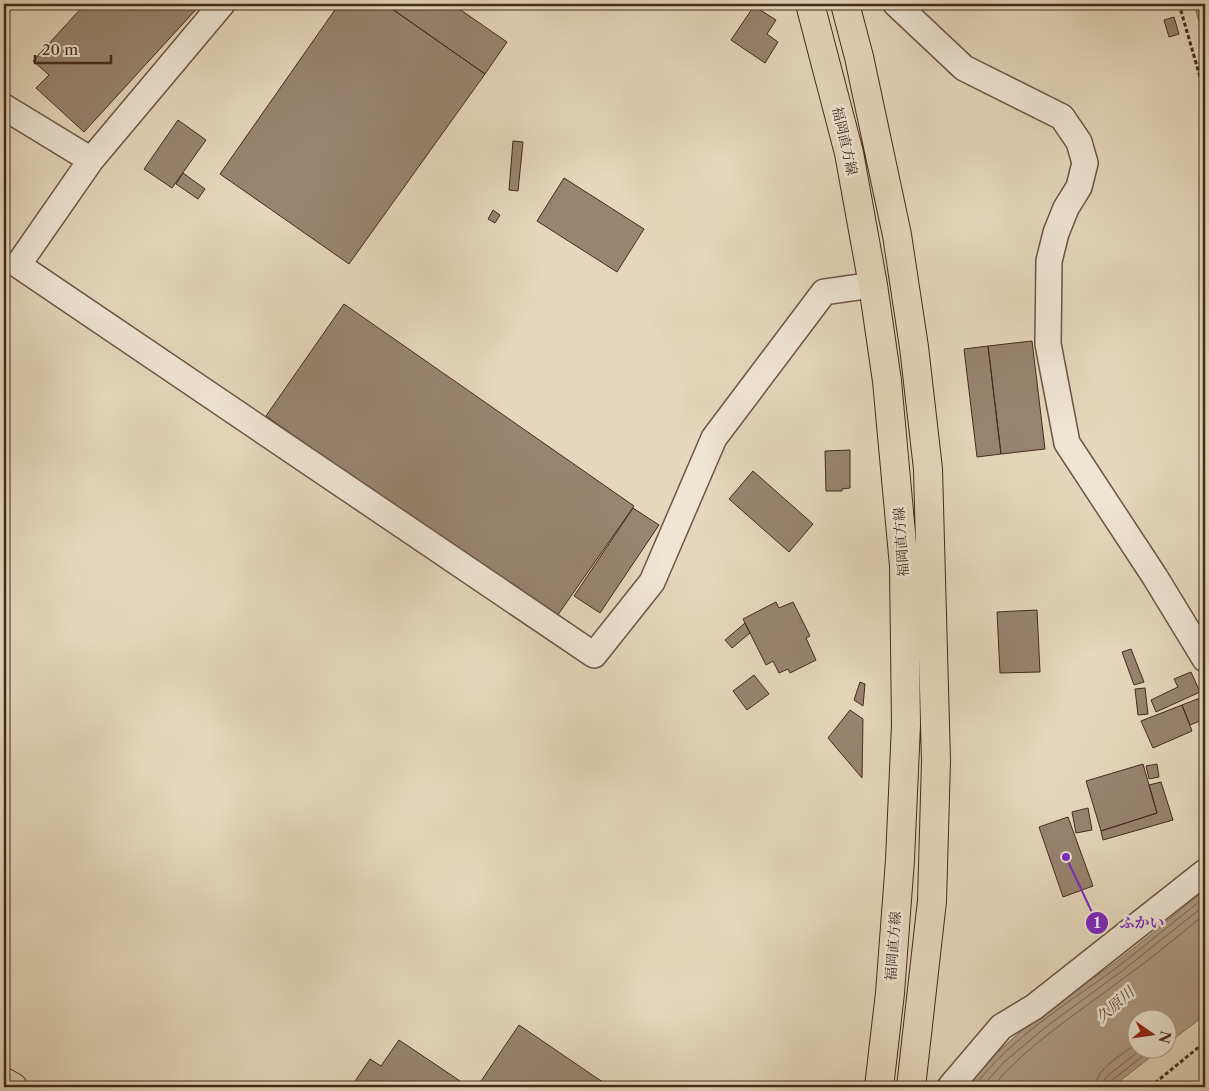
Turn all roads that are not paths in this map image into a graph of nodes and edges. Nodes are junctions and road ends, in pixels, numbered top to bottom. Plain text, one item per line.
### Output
1 (222, 4) edge
2 (810, 4) edge
3 (845, 4) edge
4 (896, 4) edge
5 (4, 106) edge
6 (91, 160) junction
7 (873, 285) junction
8 (1205, 659) edge
9 (1205, 872) edge
10 (4, 1082) edge
11 (13, 1087) edge
12 (879, 1087) edge
13 (911, 1087) edge
14 (950, 1087) edge

1 - 6 street
2 - 7 main road, 福岡直方線
3 - 13 main road, 福岡直方線
4 - 8 street
5 - 6 street
6 - 7 street
7 - 12 main road, 福岡直方線
9 - 14 street
10 - 11 main road

